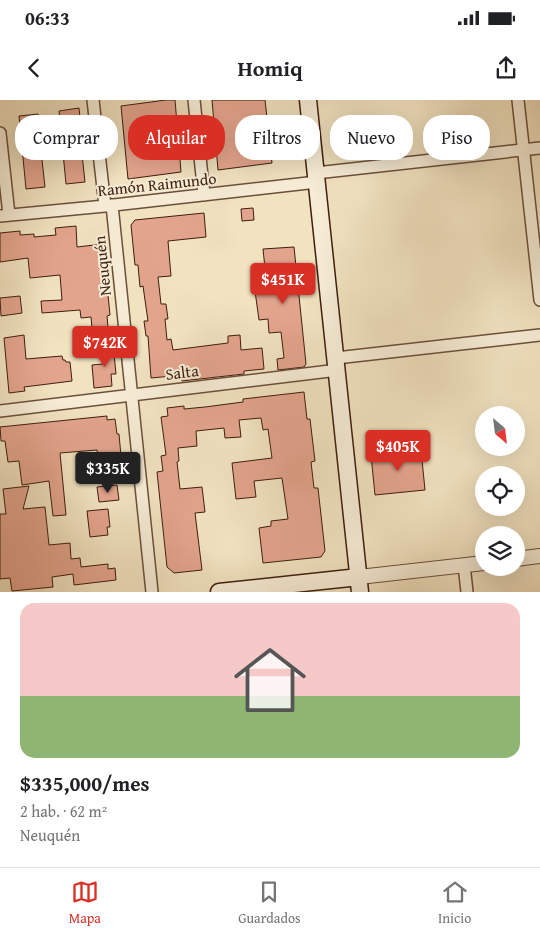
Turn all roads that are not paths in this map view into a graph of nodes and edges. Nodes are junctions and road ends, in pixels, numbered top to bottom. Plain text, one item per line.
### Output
1 (93, 100) edge
2 (194, 100) edge
3 (308, 100) edge
4 (518, 100) edge
5 (0, 133) edge
6 (540, 148) edge
7 (524, 150) junction
8 (317, 178) junction
9 (204, 195) junction
10 (108, 206) junction
11 (4, 215) edge
12 (540, 300) edge
13 (540, 335) edge
14 (337, 364) junction
15 (132, 395) junction
16 (0, 411) edge
17 (540, 556) edge
18 (525, 558) edge
19 (475, 564) edge
20 (464, 565) junction
21 (359, 584) edge
22 (152, 592) edge
23 (219, 592) edge
24 (467, 592) edge

1 - 10 street, Neuquén
2 - 9 street
3 - 8 main road
4 - 7 street
5 - 11 street
6 - 7 street, Ramón Raimundo
7 - 8 street, Ramón Raimundo
7 - 12 street
8 - 9 street, Ramón Raimundo
8 - 14 main road
9 - 10 street, Ramón Raimundo
10 - 11 street, Ramón Raimundo
10 - 15 street, Neuquén
13 - 14 street, Salta
14 - 15 street, Salta
14 - 21 main road
15 - 16 street, Salta
15 - 22 street, Neuquén
17 - 18 street
19 - 20 street
20 - 21 street
20 - 24 street
21 - 23 main road

